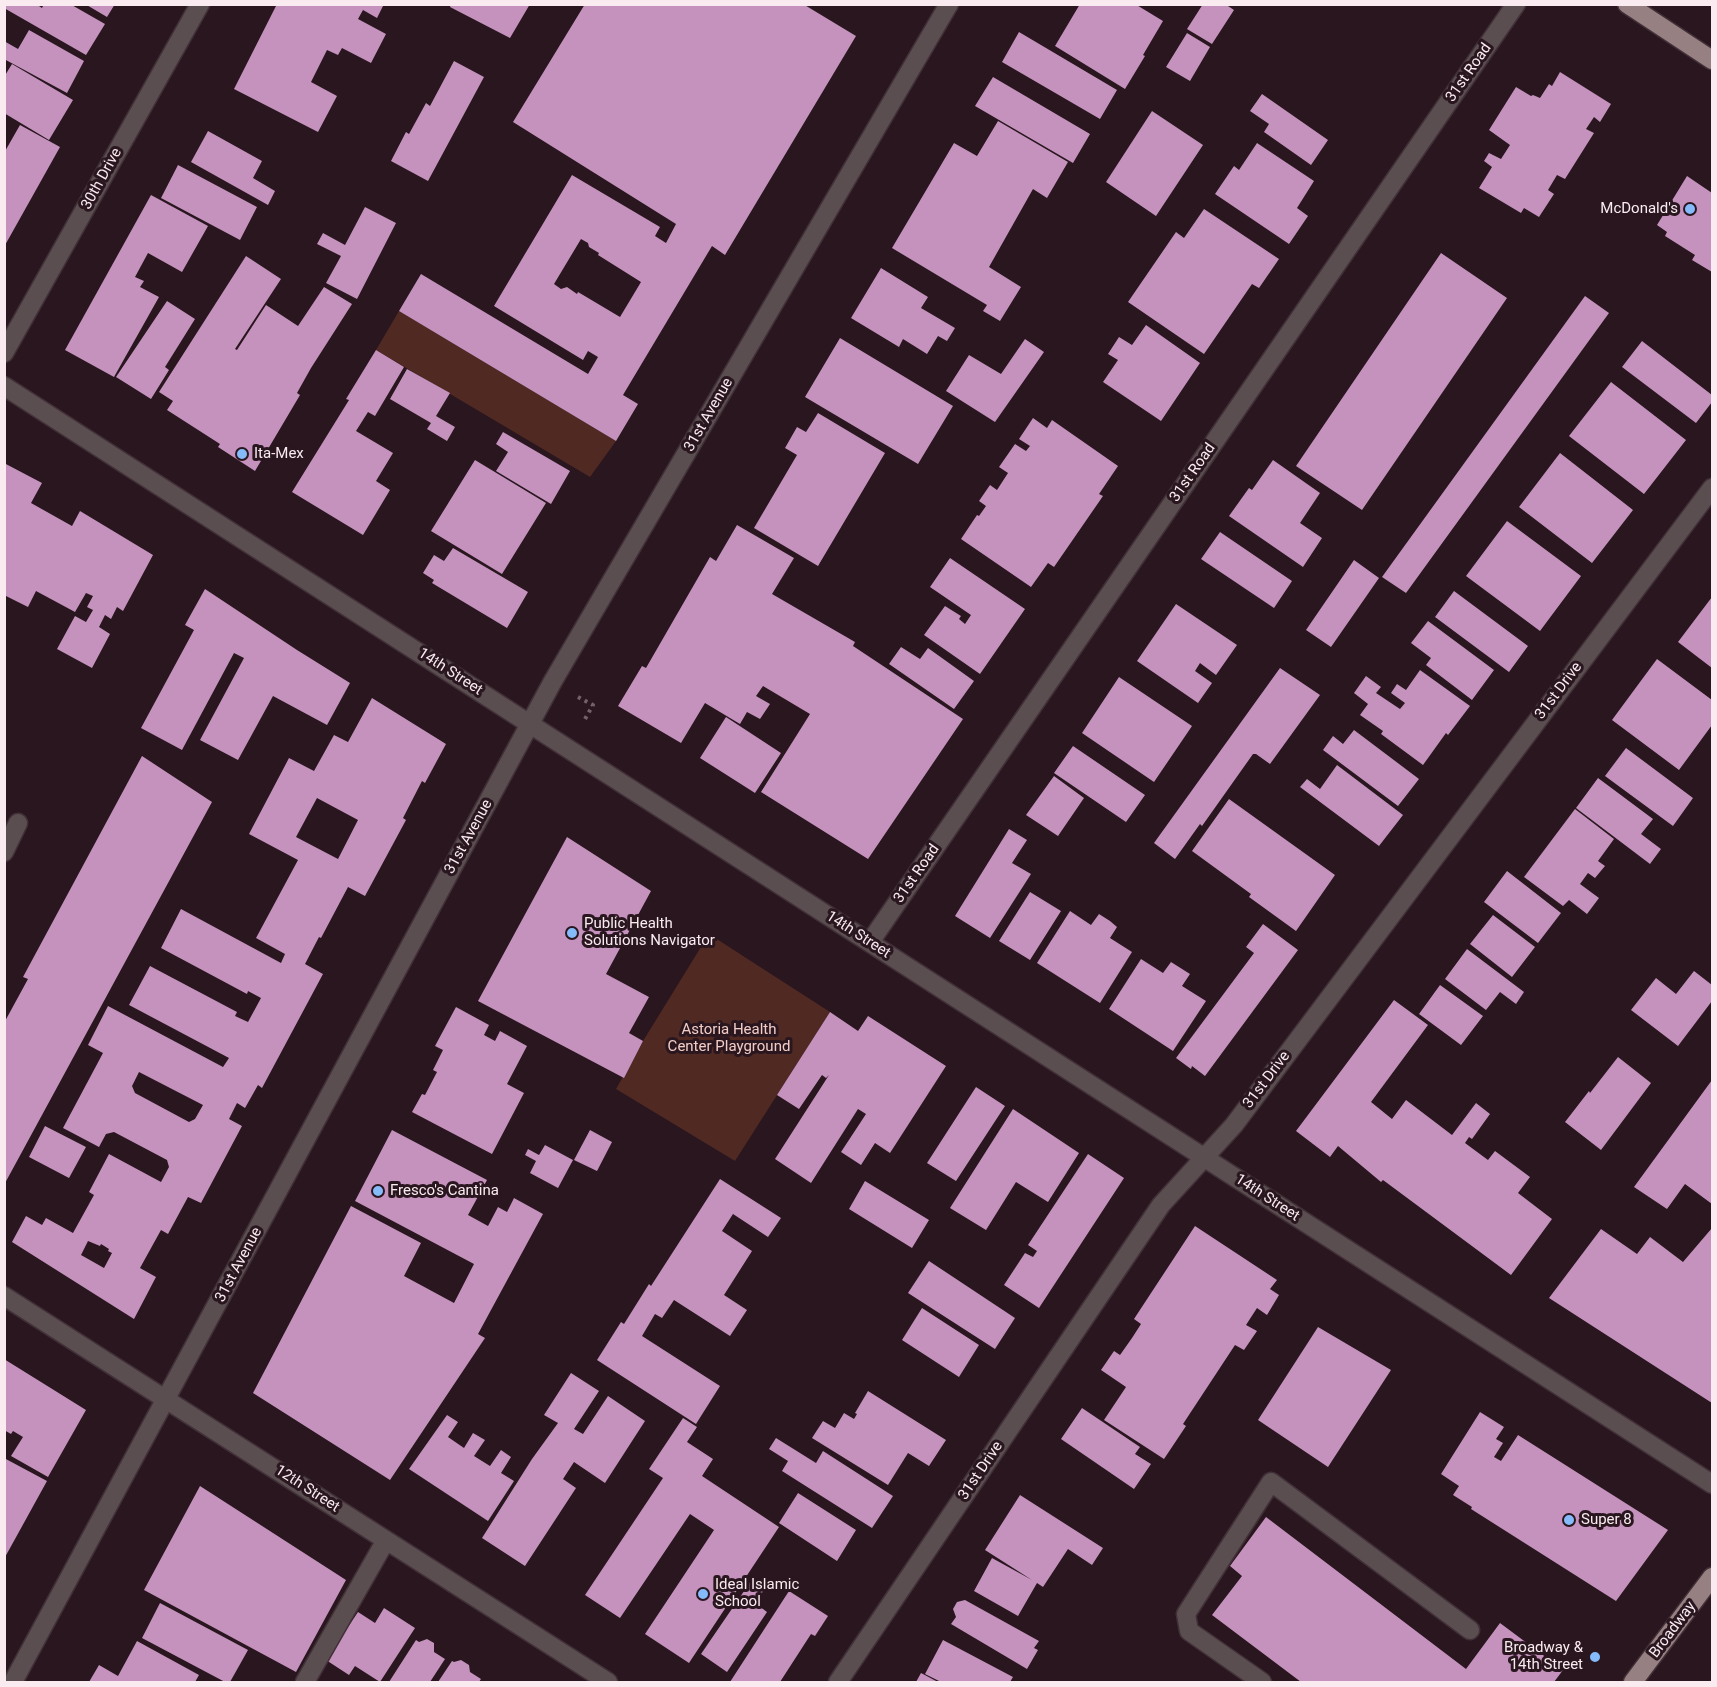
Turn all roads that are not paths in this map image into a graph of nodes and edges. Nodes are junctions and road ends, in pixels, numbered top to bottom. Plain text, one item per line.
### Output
1 (200, 4) edge
2 (949, 4) edge
3 (1516, 4) edge
4 (1627, 4) edge
5 (1713, 60) edge
6 (4, 353) edge
7 (4, 386) edge
8 (1713, 488) edge
9 (531, 724) junction
10 (18, 823) dead end
11 (4, 852) edge
12 (870, 942) junction
13 (1204, 1157) junction
14 (4, 1296) edge
15 (167, 1399) junction
16 (1713, 1484) edge
17 (386, 1540) junction
18 (1713, 1578) edge
19 (1470, 1630) dead end
20 (12, 1683) edge
21 (305, 1683) edge
22 (608, 1683) edge
23 (838, 1683) edge
24 (1262, 1683) edge
25 (1633, 1683) edge

1 - 6 street, 30th Drive
2 - 9 street, 31st Avenue
3 - 12 street, 31st Road
4 - 5 main road
7 - 9 street, 14th Street
8 - 13 street, 31st Drive
9 - 12 street, 14th Street
9 - 15 street, 31st Avenue
10 - 11 street
12 - 13 street, 14th Street
13 - 16 street, 14th Street
13 - 23 street, 31st Drive
14 - 15 street, 12th Street
15 - 17 street, 12th Street
15 - 20 street, 31st Avenue
17 - 21 street
17 - 22 street, 12th Street
18 - 25 main road, Broadway
19 - 24 street

